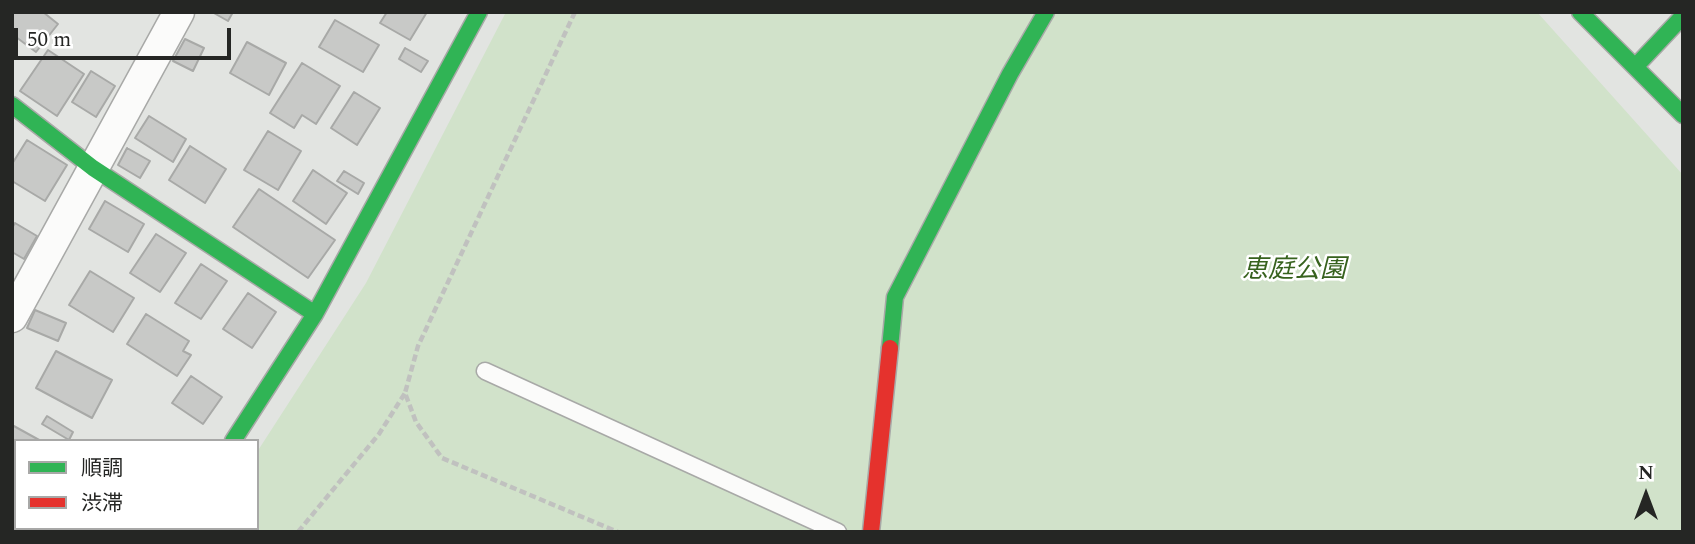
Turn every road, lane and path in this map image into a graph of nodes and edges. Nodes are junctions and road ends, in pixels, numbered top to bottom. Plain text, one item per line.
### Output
1 (179, 12) edge
2 (479, 12) edge
3 (575, 12) edge
4 (1046, 12) edge
5 (1580, 12) edge
6 (1683, 16) edge
7 (1636, 66) junction
8 (12, 105) edge
9 (1683, 115) edge
10 (93, 168) junction
11 (315, 314) junction
12 (12, 317) edge
13 (485, 371) dead end
14 (405, 393) junction
15 (234, 439) edge
16 (298, 532) edge
17 (618, 532) edge
18 (838, 532) edge
19 (871, 532) edge

1 - 10 street
2 - 11 street
3 - 14 path
4 - 19 street
5 - 7 street
6 - 7 street
7 - 9 street
8 - 10 street
10 - 11 street
10 - 12 street
11 - 15 street
13 - 18 lane
14 - 16 path
14 - 17 path

